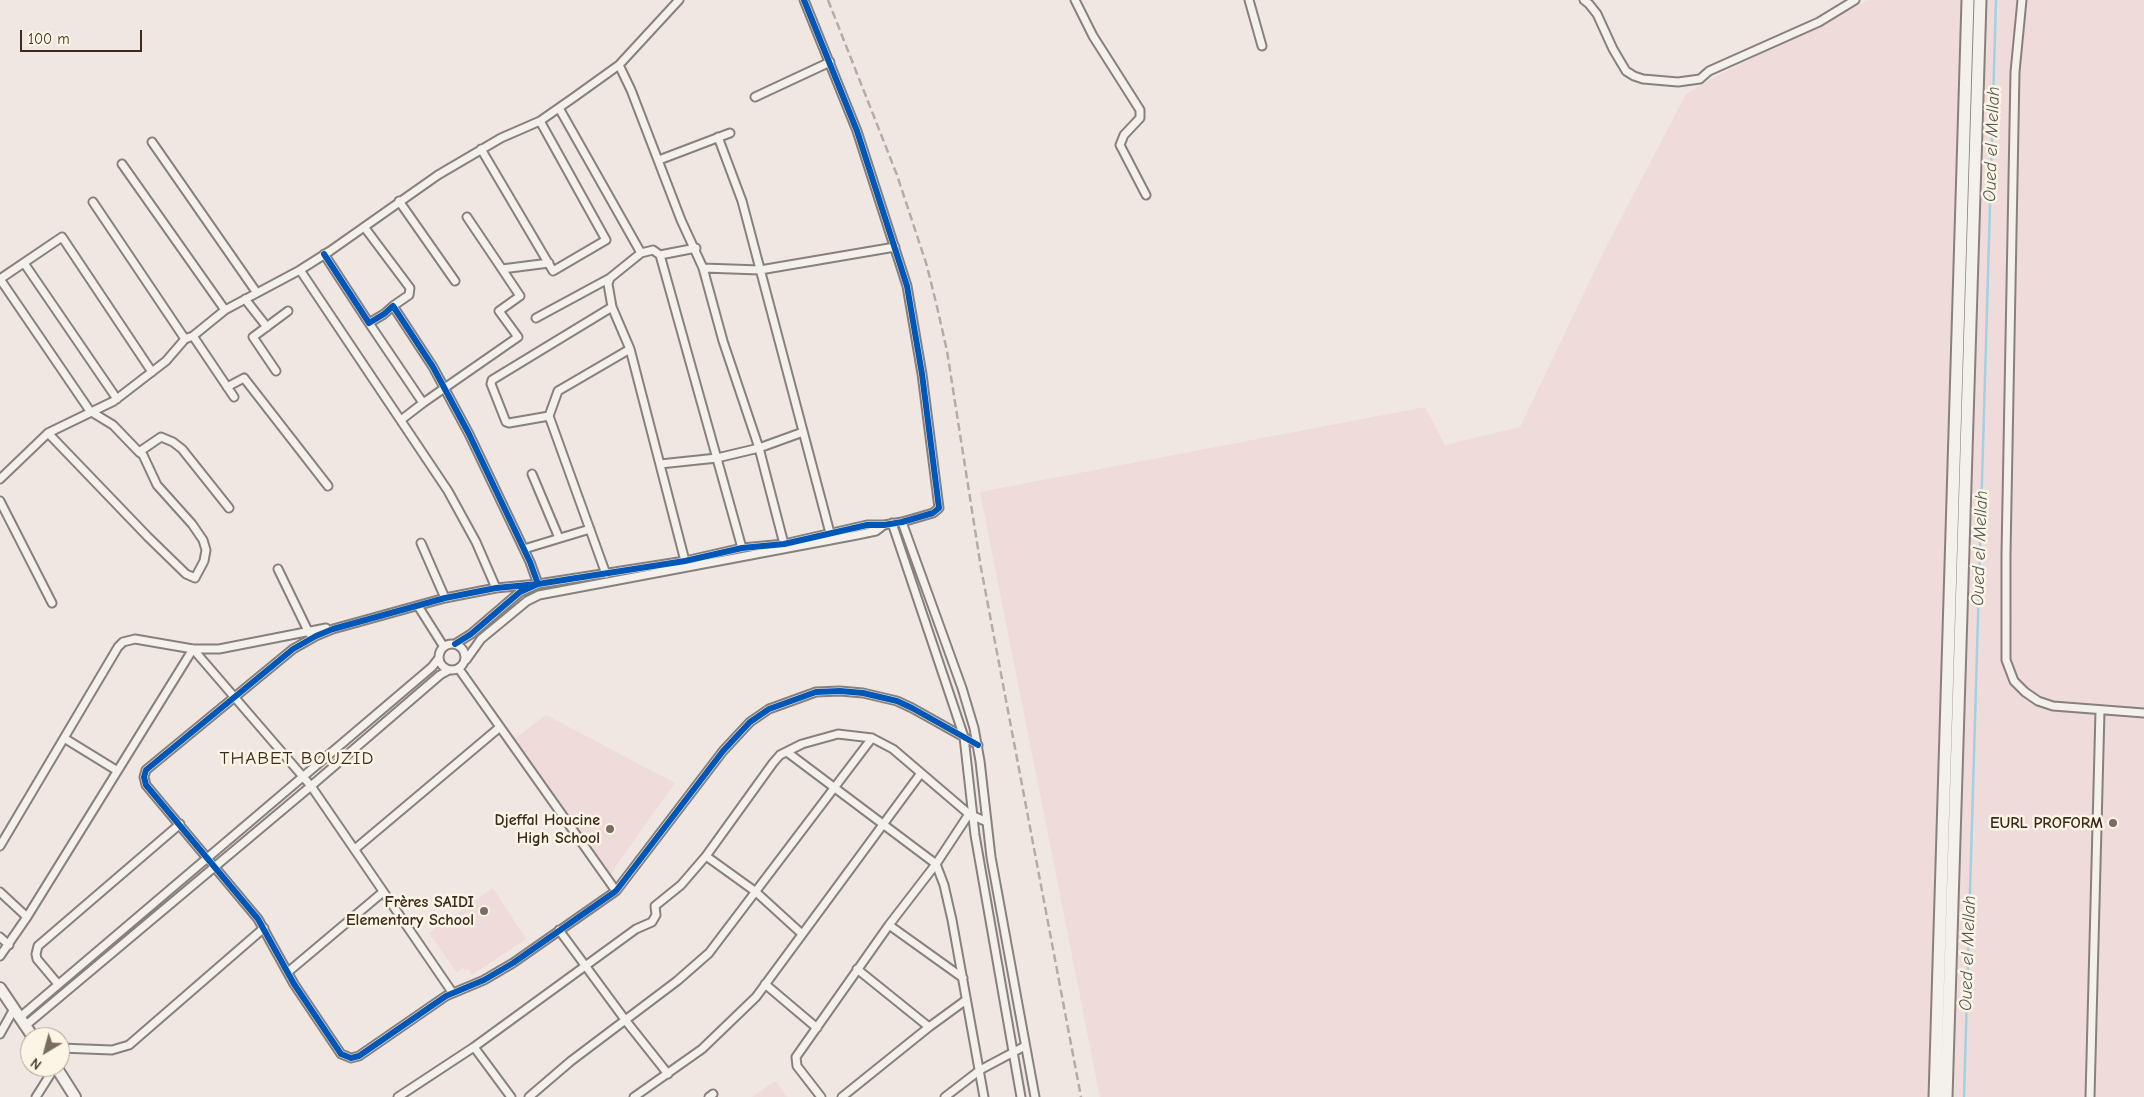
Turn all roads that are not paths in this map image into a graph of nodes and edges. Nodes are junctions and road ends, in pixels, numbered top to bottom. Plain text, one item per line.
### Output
1 (679, 0) edge
2 (804, 0) edge
3 (1075, 0) edge
4 (1249, 0) edge
5 (1584, 0) edge
6 (1855, 0) edge
7 (1968, 0) edge
8 (1980, 0) edge
9 (2022, 0) edge
10 (1262, 46) dead end
11 (830, 62) junction
12 (619, 65) junction
13 (755, 97) dead end
14 (559, 108) junction
15 (540, 121) junction
16 (730, 133) dead end
17 (718, 137) junction
18 (152, 142) dead end
19 (481, 149) junction
20 (659, 160) junction
21 (122, 164) dead end
22 (1146, 195) dead end
23 (399, 201) junction
24 (93, 202) dead end
25 (468, 217) dead end
26 (365, 228) junction
27 (895, 247) junction
28 (696, 248) junction
29 (641, 253) junction
30 (324, 254) junction
31 (660, 255) junction
32 (24, 263) junction
33 (548, 263) junction
34 (703, 268) junction
35 (300, 270) junction
36 (502, 270) junction
37 (760, 270) junction
38 (610, 278) junction
39 (455, 281) dead end
40 (257, 293) junction
41 (245, 299) junction
42 (393, 306) junction
43 (612, 307) junction
44 (224, 310) junction
45 (288, 311) dead end
46 (536, 318) dead end
47 (369, 323) junction
48 (267, 327) junction
49 (194, 336) junction
50 (185, 339) junction
51 (630, 349) junction
52 (276, 371) dead end
53 (152, 372) junction
54 (227, 387) junction
55 (445, 388) junction
56 (234, 397) dead end
57 (117, 399) junction
58 (423, 403) junction
59 (90, 411) junction
60 (549, 416) junction
61 (401, 420) junction
62 (803, 432) junction
63 (48, 433) junction
64 (759, 448) junction
65 (139, 452) junction
66 (718, 458) junction
67 (660, 464) junction
68 (532, 474) dead end
69 (0, 478) edge
70 (328, 486) dead end
71 (0, 501) edge
72 (229, 508) dead end
73 (902, 522) junction
74 (892, 524) junction
75 (884, 525) junction
76 (590, 529) junction
77 (830, 533) junction
78 (559, 538) junction
79 (421, 543) dead end
80 (784, 544) junction
81 (742, 548) junction
82 (524, 549) junction
83 (685, 561) junction
84 (278, 569) dead end
85 (606, 574) junction
86 (538, 584) junction
87 (496, 588) junction
88 (445, 598) junction
89 (52, 603) dead end
90 (418, 606) junction
91 (310, 634) junction
92 (454, 644) junction
93 (444, 647) junction
94 (193, 648) junction
95 (439, 658) junction
96 (466, 660) junction
97 (459, 669) junction
98 (449, 670) junction
99 (234, 698) junction
100 (2100, 711) junction
101 (2144, 713) edge
102 (500, 727) junction
103 (964, 737) junction
104 (64, 738) junction
105 (872, 738) junction
106 (978, 745) junction
107 (787, 752) junction
108 (116, 770) junction
109 (921, 773) junction
110 (303, 776) junction
111 (311, 786) junction
112 (835, 788) junction
113 (971, 815) junction
114 (883, 822) junction
115 (987, 822) junction
116 (180, 824) junction
117 (0, 846) edge
118 (355, 849) junction
119 (706, 856) junction
120 (207, 857) junction
121 (936, 864) junction
122 (215, 867) junction
123 (616, 891) junction
124 (0, 892) edge
125 (383, 892) junction
126 (756, 892) junction
127 (27, 917) junction
128 (888, 925) junction
129 (264, 928) junction
130 (559, 930) junction
131 (802, 934) junction
132 (0, 937) edge
133 (9, 945) junction
134 (0, 956) edge
135 (585, 967) junction
136 (857, 970) junction
137 (288, 972) junction
138 (963, 978) junction
139 (58, 984) junction
140 (765, 984) junction
141 (0, 988) edge
142 (452, 992) junction
143 (966, 1000) junction
144 (19, 1018) junction
145 (626, 1022) junction
146 (26, 1027) edge
147 (929, 1027) junction
148 (817, 1028) junction
149 (0, 1034) edge
150 (1025, 1046) junction
151 (474, 1047) junction
152 (70, 1048) edge
153 (1012, 1052) junction
154 (980, 1070) junction
155 (668, 1074) junction
156 (49, 1077) edge
157 (62, 1077) edge
158 (847, 1095) edge
159 (36, 1097) edge
160 (75, 1097) edge
161 (398, 1097) edge
162 (511, 1097) edge
163 (529, 1097) edge
164 (634, 1097) edge
165 (821, 1097) edge
166 (946, 1097) edge
167 (984, 1097) edge
168 (1021, 1097) edge
169 (1035, 1097) edge
170 (1935, 1097) edge
171 (1946, 1097) edge
172 (2090, 1097) edge

1 - 12 street
2 - 11 street
3 - 22 street
4 - 10 street
5 - 6 street
7 - 170 main road
8 - 171 main road
9 - 100 street
11 - 13 street
11 - 27 street
12 - 14 street
12 - 20 street
14 - 15 street
14 - 29 street
15 - 19 street
15 - 33 street
16 - 17 street
17 - 20 street
17 - 37 street
18 - 40 street
19 - 23 street
19 - 33 street
20 - 28 street
21 - 44 street
23 - 26 street
23 - 39 street
24 - 50 street
25 - 36 street
26 - 30 street
26 - 42 street
27 - 37 street
27 - 73 street
28 - 31 street
28 - 34 street
29 - 31 street
29 - 38 street
30 - 35 street
30 - 47 street
31 - 66 street
32 - 53 street
32 - 57 street
32 - 59 street
33 - 36 street
34 - 37 street
34 - 64 street
35 - 40 street
35 - 61 street
36 - 55 street
37 - 62 street
38 - 43 street
38 - 46 street
40 - 41 street
41 - 44 street
41 - 48 street
42 - 47 street
42 - 55 street
43 - 51 street
43 - 60 street
44 - 49 street
45 - 48 street
47 - 58 street
48 - 52 street
49 - 50 street
49 - 54 street
50 - 53 street
51 - 60 street
51 - 67 street
53 - 57 street
54 - 56 street
54 - 70 street
55 - 58 street
55 - 82 street
57 - 59 street
58 - 61 street
59 - 63 street
59 - 65 street
60 - 76 street
61 - 87 street
62 - 64 street
62 - 77 street
63 - 65 street
63 - 69 street
64 - 66 street
64 - 80 street
65 - 72 street
66 - 67 street
66 - 81 street
67 - 83 street
68 - 78 street
71 - 89 street
73 - 74 street
73 - 106 street
74 - 75 street
74 - 103 street
75 - 77 street
75 - 96 street
76 - 78 street
76 - 85 street
77 - 80 street
78 - 82 street
79 - 88 street
80 - 81 street
81 - 83 street
82 - 86 street
83 - 85 street
84 - 91 street
85 - 86 street
86 - 87 street
86 - 92 street
87 - 88 street
88 - 90 street
90 - 91 street
90 - 93 street
91 - 94 street
91 - 99 street
92 - 93 street
92 - 96 street
93 - 95 street
94 - 99 street
94 - 104 street
94 - 108 street
95 - 98 street
95 - 110 street
96 - 97 street
97 - 98 street
97 - 102 street
98 - 111 street
99 - 110 street
99 - 116 street
100 - 101 street
100 - 172 street
102 - 118 street
102 - 123 street
103 - 106 street
103 - 113 street
103 - 123 street
104 - 108 street
104 - 117 street
105 - 107 street
105 - 109 street
105 - 112 street
106 - 115 street
107 - 112 street
107 - 119 street
108 - 127 street
109 - 113 street
109 - 114 street
110 - 111 street
110 - 120 street
111 - 118 street
111 - 122 street
112 - 114 street
112 - 126 street
113 - 115 street
113 - 121 street
113 - 153 street
114 - 121 street
114 - 131 street
115 - 150 street
116 - 120 street
116 - 139 street
118 - 125 street
119 - 126 street
119 - 135 street
120 - 122 street
120 - 139 street
121 - 128 street
121 - 138 street
122 - 129 street
122 - 144 street
123 - 130 street
124 - 127 street
125 - 137 street
125 - 142 street
126 - 131 street
126 - 145 street
127 - 133 street
128 - 136 street
128 - 138 street
129 - 137 street
129 - 152 street
130 - 135 street
130 - 142 street
131 - 140 street
132 - 133 street
133 - 134 street
135 - 145 street
135 - 151 street
136 - 147 street
136 - 148 street
137 - 142 street
138 - 143 street
139 - 144 street
140 - 148 street
140 - 155 street
141 - 144 street
143 - 147 street
143 - 154 street
144 - 146 street
144 - 149 street
145 - 155 street
145 - 163 street
147 - 158 street
148 - 165 street
150 - 153 street
150 - 169 street
151 - 161 street
151 - 162 street
153 - 154 street
153 - 168 street
154 - 166 street
154 - 167 street
155 - 164 street
156 - 159 street
157 - 160 street

